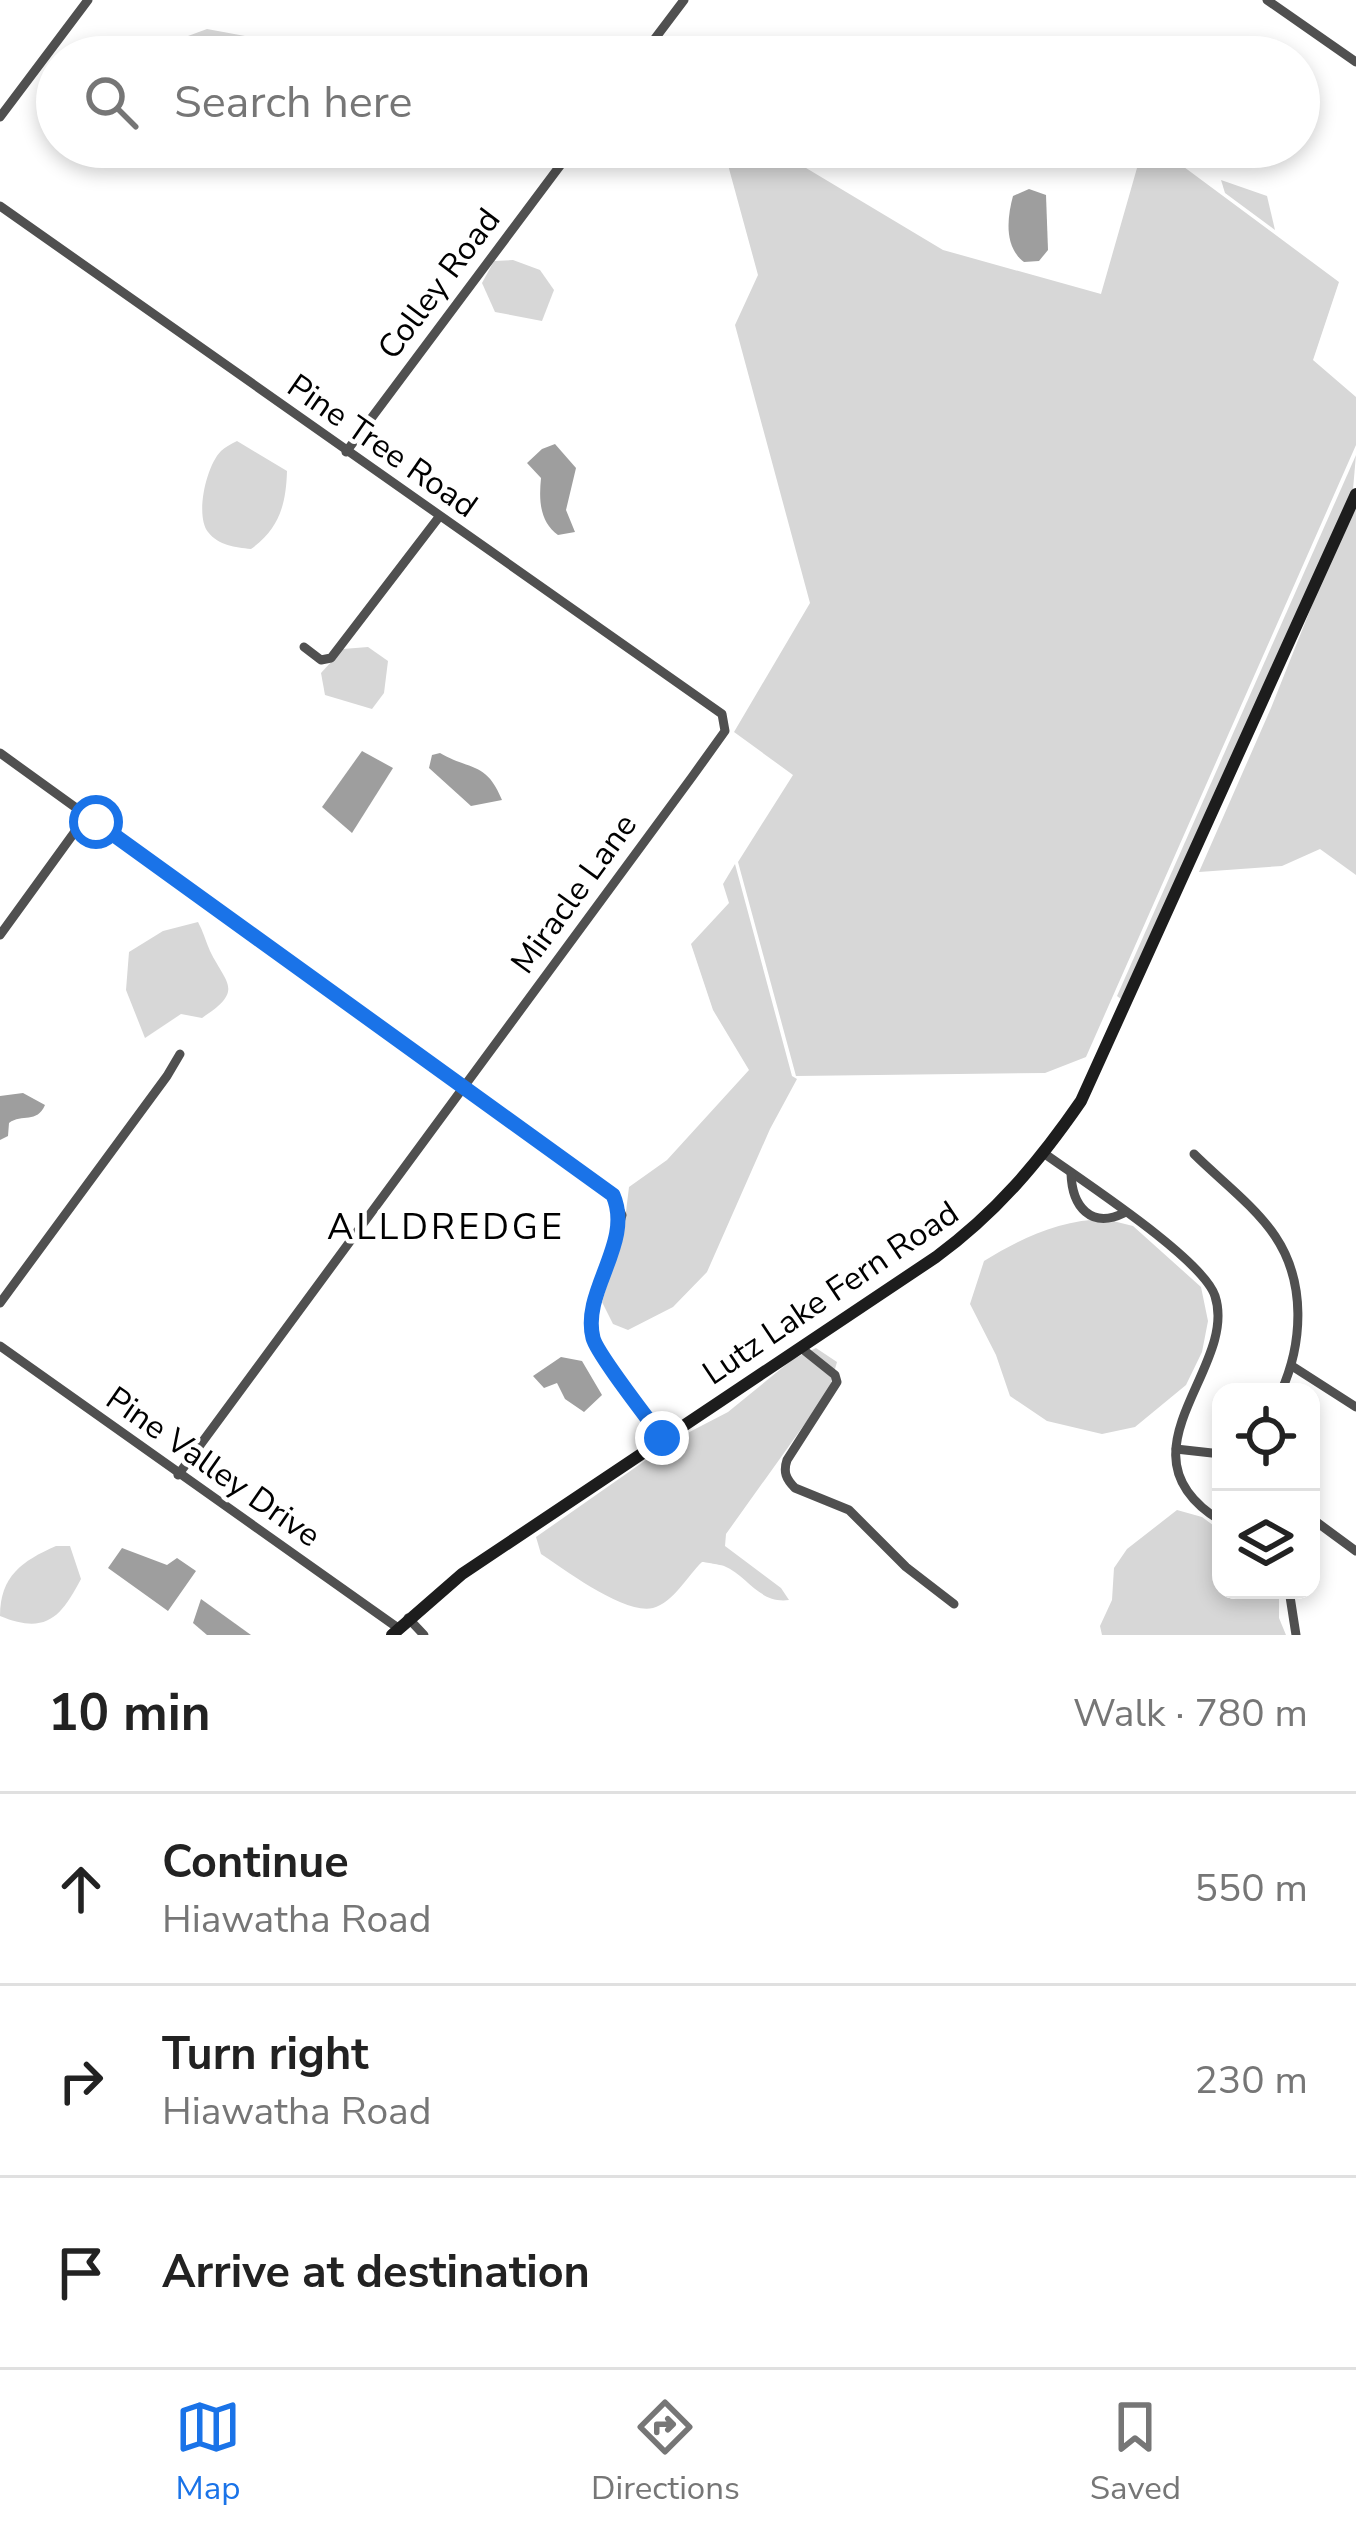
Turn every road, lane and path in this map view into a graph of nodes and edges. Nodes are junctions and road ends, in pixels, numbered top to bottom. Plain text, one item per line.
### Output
1 (88, 0) edge
2 (684, 0) edge
3 (1267, 0) edge
4 (61, 36) edge
5 (657, 36) edge
6 (1319, 36) edge
7 (1320, 37) edge
8 (1356, 62) edge
9 (36, 69) edge
10 (0, 117) edge
11 (558, 168) edge
12 (0, 206) edge
13 (346, 452) junction
14 (1356, 494) edge
15 (439, 517) junction
16 (304, 647) dead end
17 (725, 731) joint
18 (0, 753) edge
19 (87, 815) junction
20 (0, 935) edge
21 (180, 1054) dead end
22 (465, 1086) junction
23 (1045, 1154) junction
24 (1194, 1154) dead end
25 (1071, 1173) junction
26 (1124, 1213) junction
27 (0, 1303) edge
28 (0, 1346) edge
29 (800, 1347) junction
30 (1292, 1366) junction
31 (1285, 1383) edge
32 (1356, 1407) edge
33 (662, 1438) junction
34 (1176, 1449) junction
35 (1212, 1453) edge
36 (178, 1475) junction
37 (1212, 1516) edge
38 (1320, 1525) edge
39 (1356, 1551) edge
40 (1290, 1599) edge
41 (954, 1604) dead end
42 (399, 1627) edge
43 (424, 1635) edge
44 (1296, 1635) edge

1 - 4 street
2 - 5 street
3 - 6 street
7 - 8 street
9 - 10 street
11 - 13 street, Colley Road
12 - 13 street, Pine Tree Road
13 - 15 street, Pine Tree Road
14 - 23 main road, Lutz Lake Fern Road
15 - 16 street
15 - 17 street, Pine Tree Road
17 - 22 street, Miracle Lane
18 - 19 street
19 - 20 street
19 - 22 street
21 - 27 street
22 - 33 street
22 - 36 street, Miracle Lane
23 - 25 street
23 - 29 main road, Lutz Lake Fern Road
24 - 30 street
25 - 26 street
25 - 26 street
26 - 34 street
28 - 36 street, Pine Valley Drive
29 - 33 main road, Lutz Lake Fern Road
29 - 41 street
30 - 31 street
30 - 32 street
33 - 42 main road, Lutz Lake Fern Road
34 - 35 street
34 - 37 street
36 - 42 street, Pine Valley Drive
38 - 39 street
40 - 44 street
42 - 43 street, Pine Valley Drive

